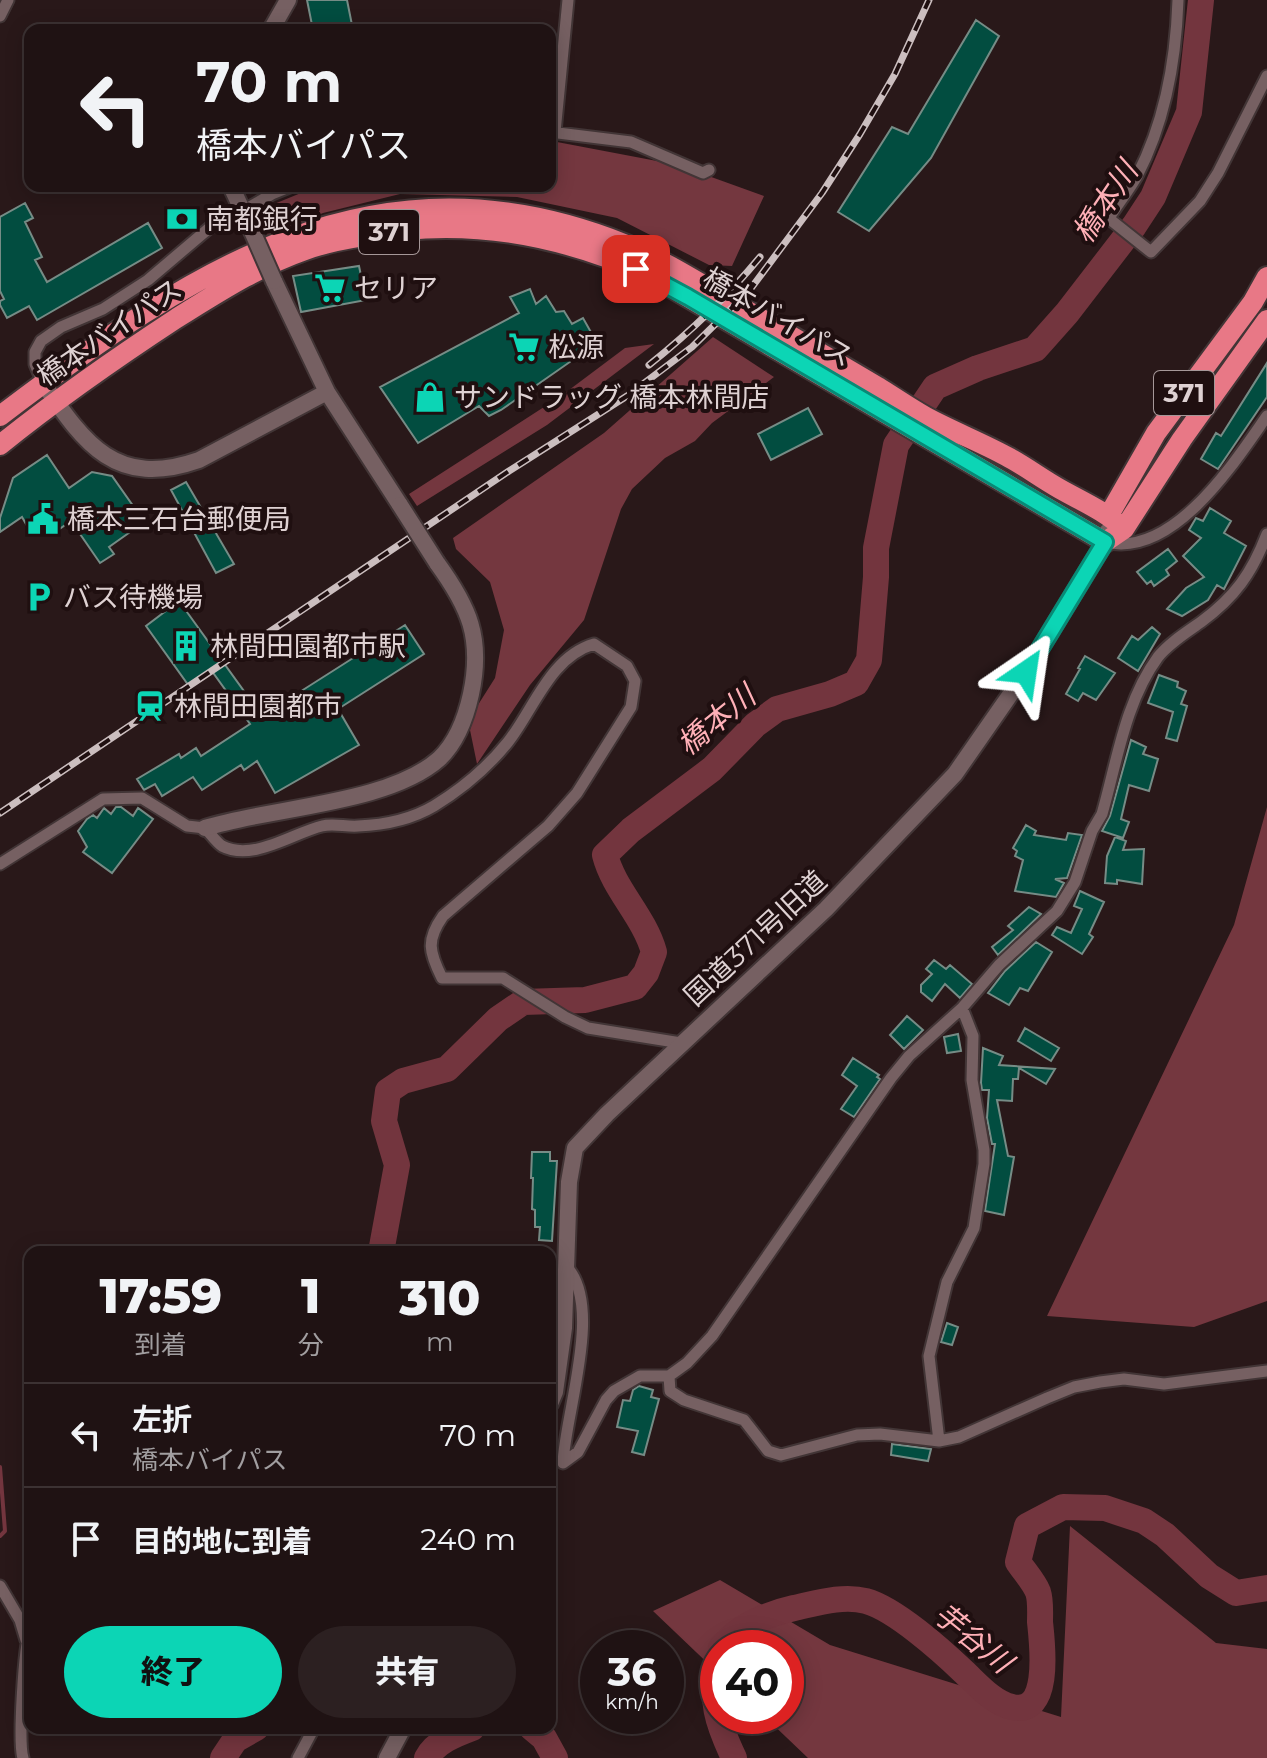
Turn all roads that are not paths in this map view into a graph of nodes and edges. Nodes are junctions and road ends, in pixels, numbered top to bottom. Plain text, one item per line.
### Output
1 (8, 0) edge
2 (288, 0) edge
3 (568, 0) edge
4 (1178, 0) edge
5 (0, 16) edge
6 (274, 24) edge
7 (1267, 76) edge
8 (556, 99) edge
9 (556, 133) edge
10 (709, 170) dead end
11 (234, 192) edge
12 (277, 192) edge
13 (243, 211) junction
14 (1267, 277) edge
15 (1267, 320) edge
16 (811, 358) junction
17 (43, 383) junction
18 (327, 392) junction
19 (55, 401) junction
20 (0, 416) edge
21 (1267, 416) edge
22 (0, 445) edge
23 (1116, 522) junction
24 (1267, 534) edge
25 (1105, 542) junction
26 (205, 828) junction
27 (0, 864) edge
28 (962, 1008) junction
29 (681, 1043) junction
30 (566, 1266) junction
31 (1267, 1371) edge
32 (669, 1376) junction
33 (556, 1385) edge
34 (939, 1441) junction
35 (0, 1586) edge
36 (24, 1628) edge
37 (24, 1692) edge
38 (311, 1734) edge
39 (400, 1734) edge
40 (23, 1758) edge
41 (298, 1758) edge
42 (387, 1758) edge

1 - 5 street
2 - 6 street
3 - 8 street
4 - 7 street
9 - 10 street
11 - 13 street
12 - 13 street
13 - 17 street
13 - 18 street, bridge
14 - 23 highway, 371
15 - 23 highway, 371
16 - 17 highway, 橋本バイパス / 371
16 - 19 highway, 橋本バイパス / 371
16 - 23 highway, 橋本バイパス / 371
16 - 25 highway, 橋本バイパス / 371
17 - 19 street
17 - 20 highway, 橋本バイパス / 371
18 - 19 street
18 - 26 street, bridge
19 - 22 highway, 橋本バイパス / 371
21 - 25 street
23 - 25 highway, 371
24 - 28 street
25 - 29 street, 国道371号旧道
26 - 27 street
26 - 29 street
28 - 32 street
28 - 34 street
29 - 30 street, 国道371号旧道
30 - 32 street
30 - 33 street, 国道371号旧道
31 - 34 street
32 - 34 street
35 - 36 street
37 - 40 street
38 - 41 street
39 - 42 street

